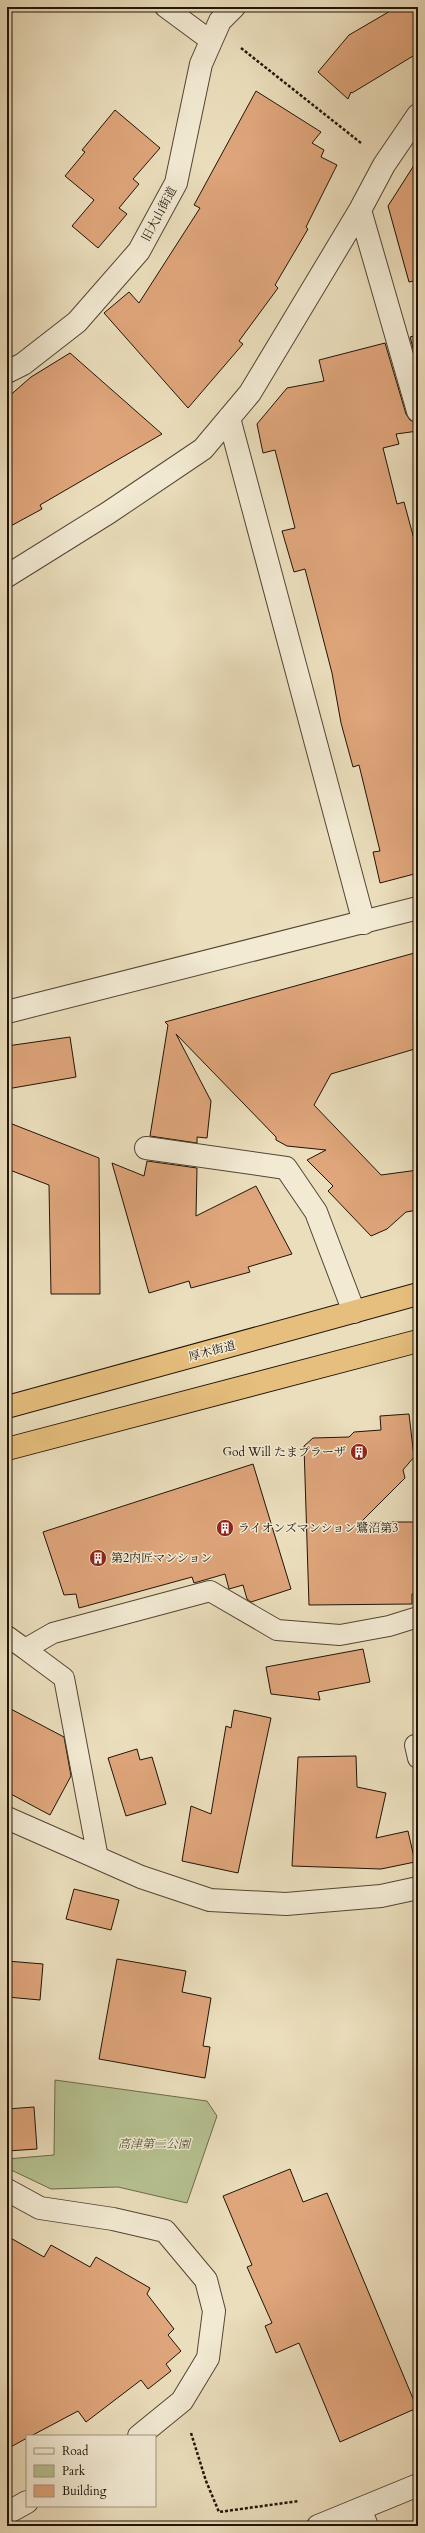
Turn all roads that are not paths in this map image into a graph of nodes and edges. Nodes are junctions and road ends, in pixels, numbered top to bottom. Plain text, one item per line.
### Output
1 (165, 7) edge
2 (234, 7) edge
3 (211, 41) junction
4 (418, 115) edge
5 (360, 210) junction
6 (7, 372) edge
7 (418, 411) edge
8 (229, 418) junction
9 (7, 576) edge
10 (418, 908) edge
11 (364, 923) junction
12 (7, 1012) edge
13 (146, 1148) dead end
14 (418, 1294) edge
15 (354, 1312) junction
16 (418, 1341) edge
17 (7, 1407) edge
18 (7, 1449) edge
19 (418, 1617) edge
20 (7, 1636) edge
21 (25, 1649) junction
22 (7, 1818) edge
23 (98, 1858) junction
24 (418, 1888) edge
25 (7, 2190) edge
26 (140, 2435) edge
27 (418, 2485) edge
28 (26, 2503) edge
29 (7, 2513) edge
30 (363, 2517) edge
31 (318, 2526) edge

1 - 3 lane
2 - 3 street, 旧大山街道
3 - 6 street, 旧大山街道
4 - 5 street
5 - 7 street
5 - 8 street
8 - 9 street
8 - 11 street
10 - 11 street
11 - 12 street
13 - 15 street
14 - 15 highway, 厚木街道
15 - 17 highway, 厚木街道
16 - 18 highway
19 - 21 lane
20 - 21 lane
21 - 23 lane
22 - 23 street
23 - 24 street
25 - 26 street
27 - 30 street
28 - 29 street
30 - 31 street

